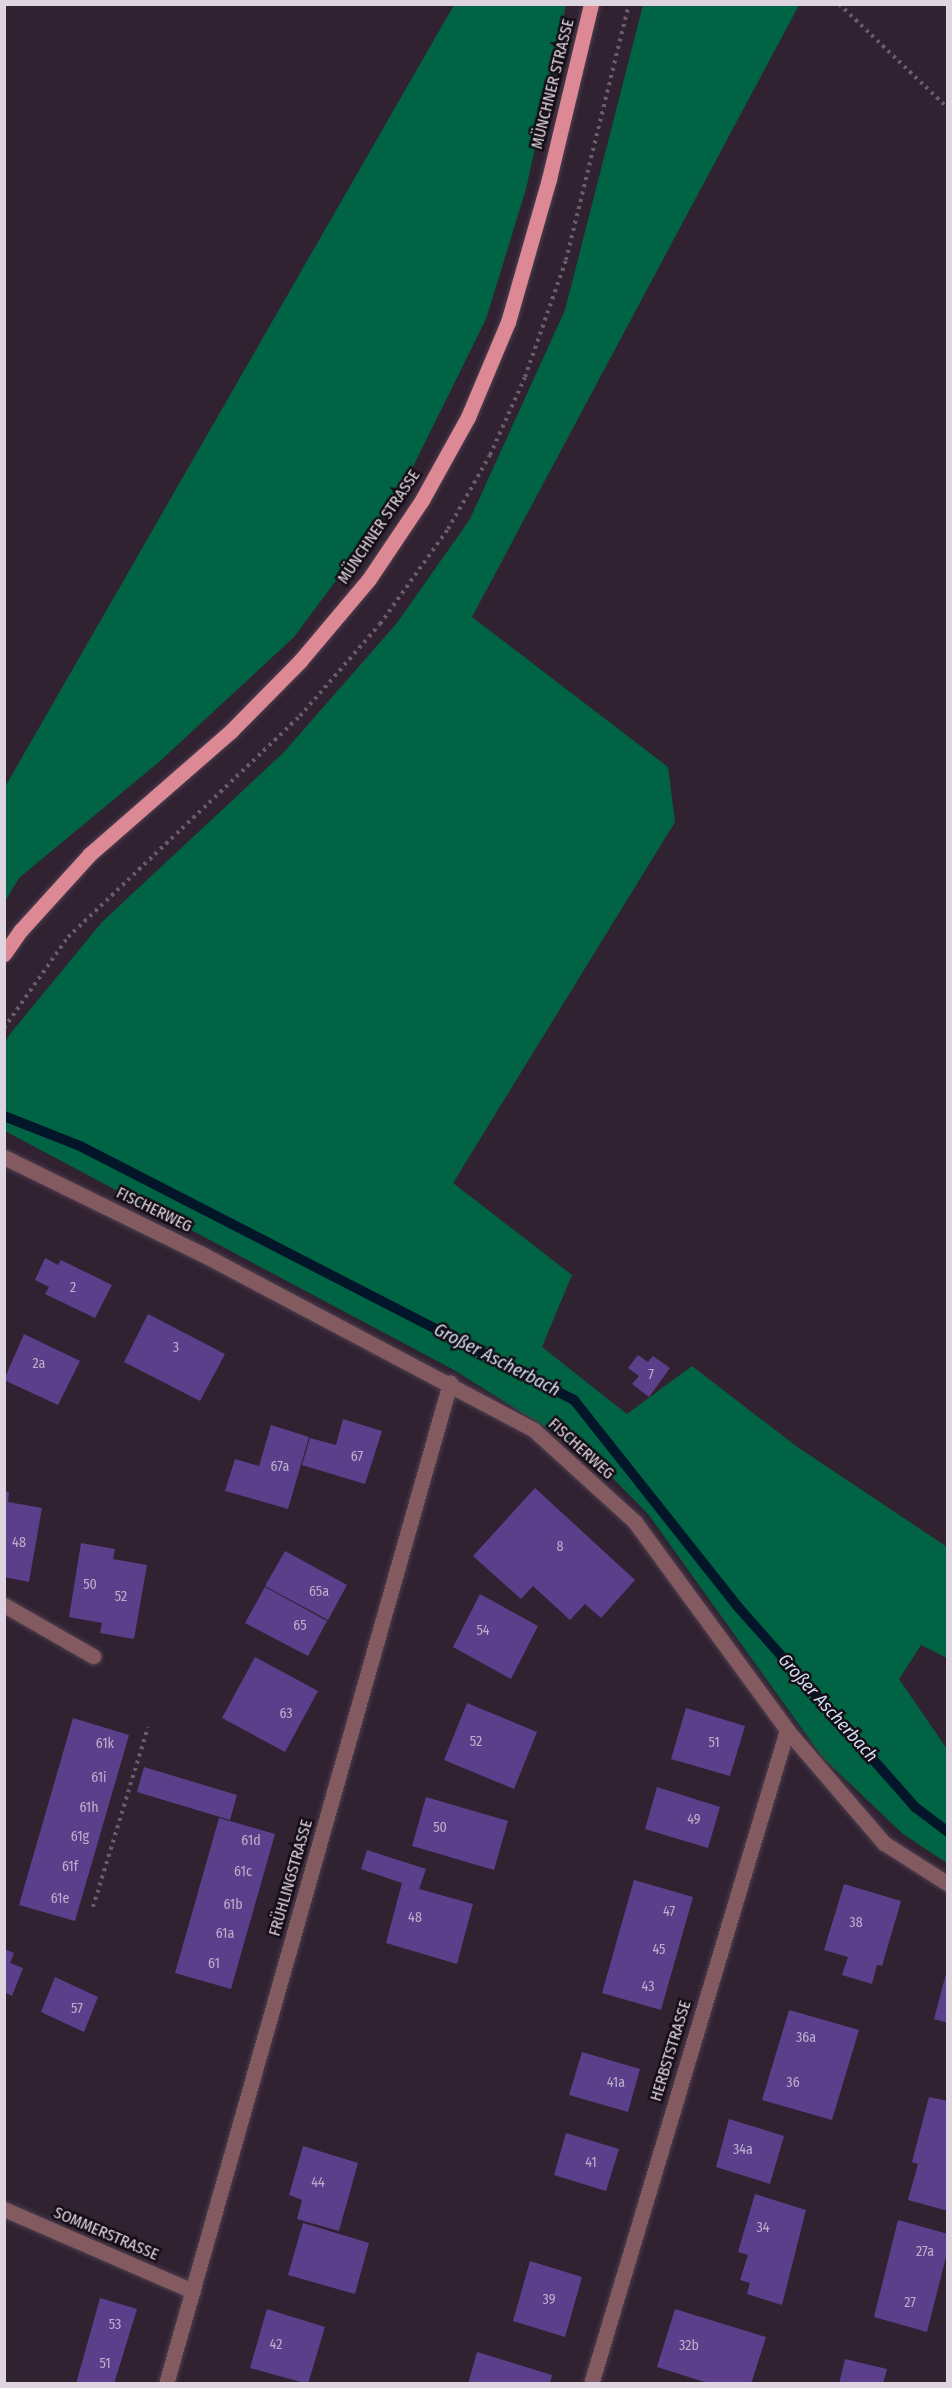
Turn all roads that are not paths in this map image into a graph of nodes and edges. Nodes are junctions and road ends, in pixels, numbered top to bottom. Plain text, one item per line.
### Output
1 (591, 4) edge
2 (4, 954) edge
3 (4, 1157) edge
4 (450, 1383) junction
5 (4, 1605) edge
6 (93, 1656) dead end
7 (787, 1730) junction
8 (948, 1884) edge
9 (4, 2210) edge
10 (193, 2291) junction
11 (166, 2384) edge
12 (591, 2384) edge

1 - 2 main road, MÜNCHNER STRASSE
3 - 4 street, FISCHERWEG
4 - 7 street, FISCHERWEG
4 - 10 street, FRÜHLINGSTRASSE
5 - 6 street
7 - 8 street, FISCHERWEG
7 - 12 street, HERBSTSTRASSE
9 - 10 street, SOMMERSTRASSE
10 - 11 street, FRÜHLINGSTRASSE

